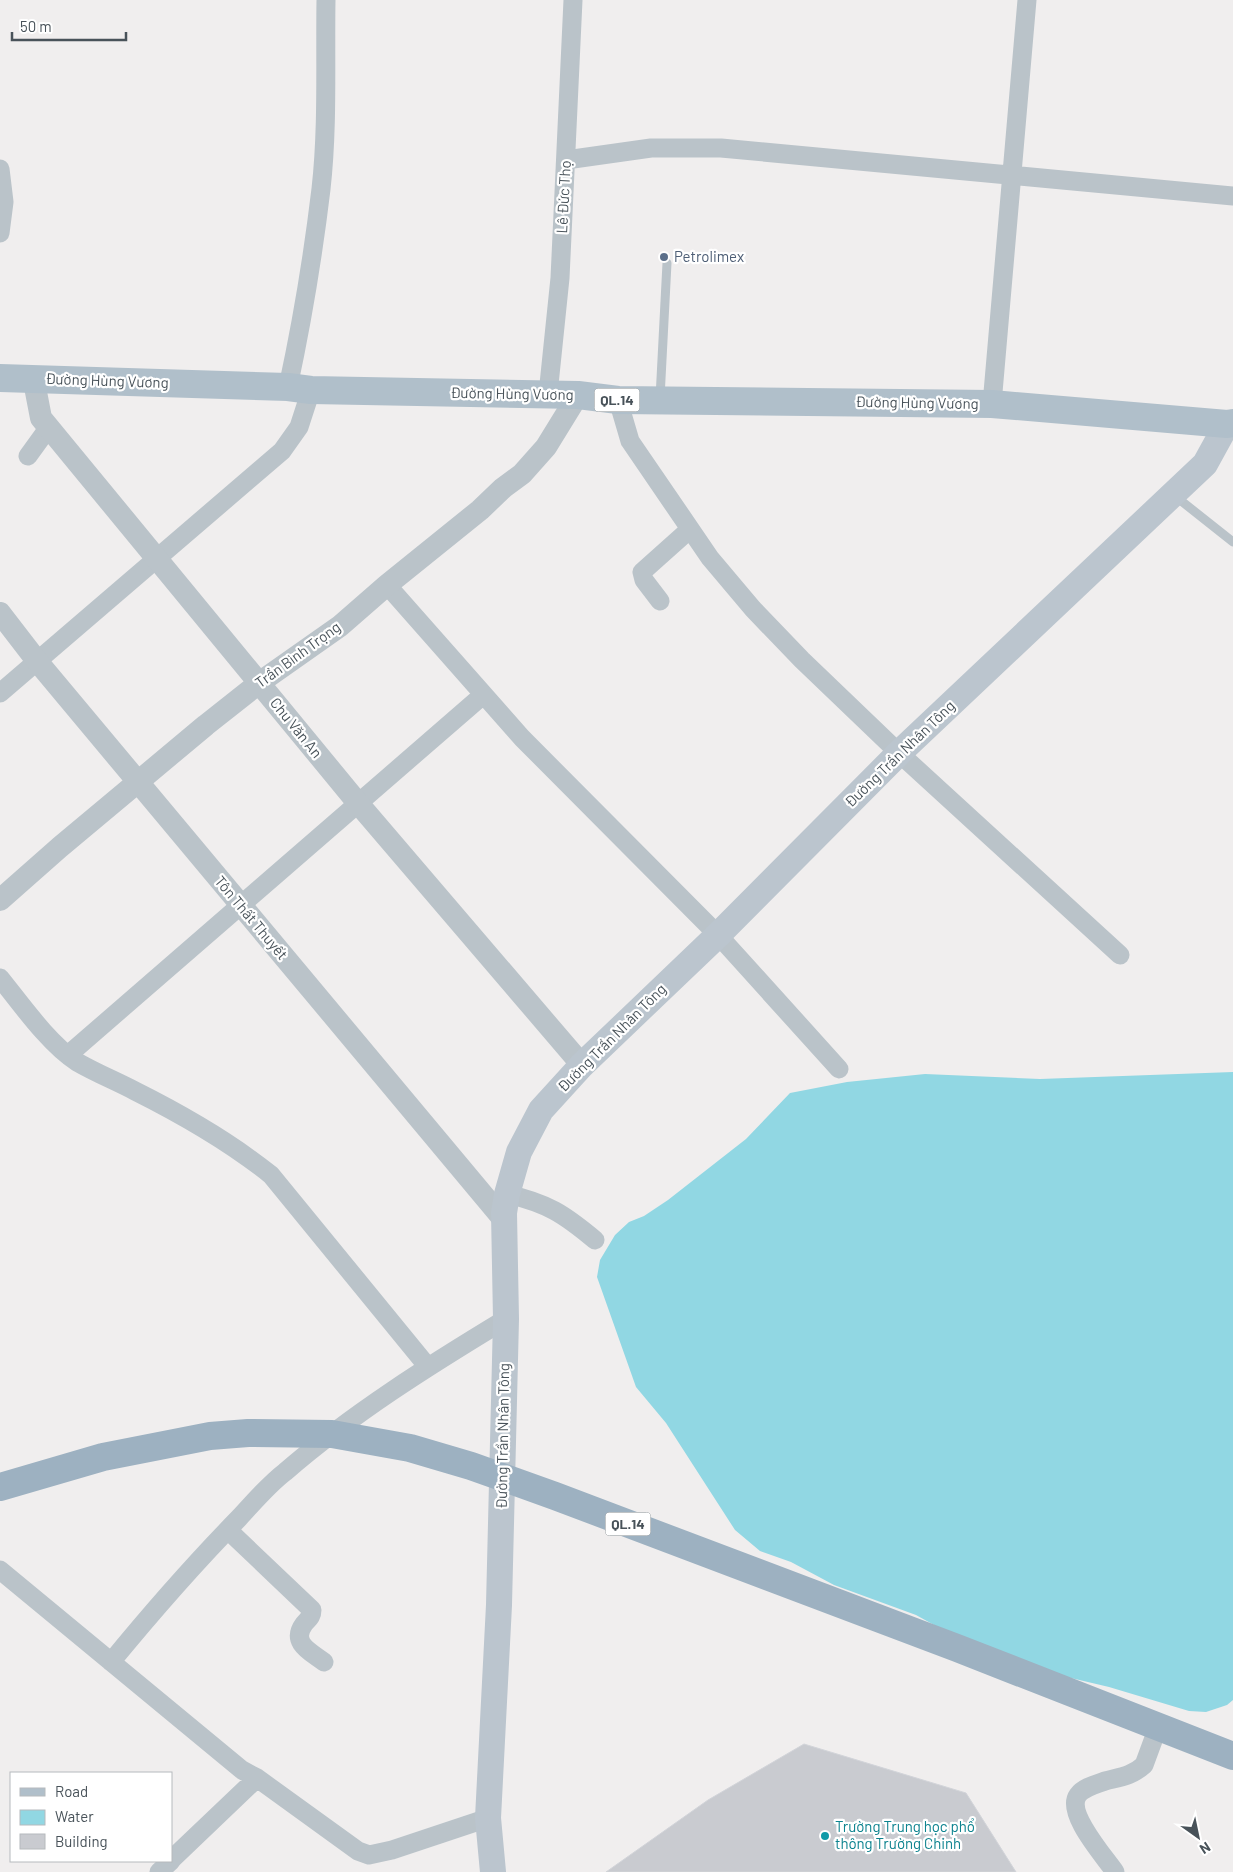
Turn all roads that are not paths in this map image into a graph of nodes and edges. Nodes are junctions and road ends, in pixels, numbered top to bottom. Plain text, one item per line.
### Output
1 (326, 0) edge
2 (573, 0) edge
3 (1026, 0) edge
4 (566, 160) junction
5 (0, 169) edge
6 (1010, 174) junction
7 (1233, 196) edge
8 (0, 233) edge
9 (667, 263) dead end
10 (0, 378) edge
11 (40, 378) junction
12 (299, 389) junction
13 (548, 394) junction
14 (578, 395) junction
15 (618, 400) junction
16 (660, 400) junction
17 (992, 404) junction
18 (1230, 423) edge
19 (49, 427) junction
20 (28, 456) dead end
21 (1172, 494) junction
22 (689, 530) junction
23 (1233, 542) edge
24 (156, 558) junction
25 (387, 585) junction
26 (660, 601) dead end
27 (0, 613) edge
28 (37, 661) junction
29 (259, 683) junction
30 (0, 693) edge
31 (483, 695) junction
32 (899, 753) junction
33 (139, 782) junction
34 (357, 802) junction
35 (0, 900) edge
36 (241, 907) junction
37 (718, 935) junction
38 (1120, 955) dead end
39 (0, 978) edge
40 (68, 1055) junction
41 (582, 1066) junction
42 (839, 1069) dead end
43 (507, 1194) junction
44 (504, 1220) junction
45 (594, 1240) dead end
46 (506, 1319) junction
47 (428, 1366) junction
48 (332, 1434) junction
49 (502, 1476) junction
50 (0, 1487) edge
51 (228, 1530) junction
52 (0, 1570) edge
53 (111, 1662) junction
54 (324, 1662) dead end
55 (1158, 1727) junction
56 (1233, 1756) edge
57 (257, 1778) junction
58 (488, 1818) junction
59 (172, 1859) edge
60 (169, 1862) edge
61 (159, 1872) edge
62 (493, 1872) edge
63 (1116, 1872) edge

1 - 12 street
2 - 4 street, Lê Đức Thọ
3 - 6 street
4 - 6 street
4 - 13 street, Lê Đức Thọ
5 - 8 street
6 - 7 street
6 - 17 street
9 - 16 lane
10 - 11 main road, Đường Hùng Vương / QL.14
11 - 12 main road, Đường Hùng Vương / QL.14
11 - 19 street, Chu Văn An
12 - 13 main road, Đường Hùng Vương / QL.14
12 - 24 street
13 - 14 main road, Đường Hùng Vương / QL.14
14 - 15 main road, Đường Hùng Vương / QL.14
14 - 25 street, Trần Bình Trọng
15 - 16 main road, Đường Hùng Vương / QL.14
15 - 22 street
16 - 17 main road, Đường Hùng Vương / QL.14
17 - 18 main road, Đường Hùng Vương / QL.14
18 - 21 main road, Đường Trần Nhân Tông
19 - 20 street
19 - 24 street, Chu Văn An
21 - 23 lane
21 - 32 main road, Đường Trần Nhân Tông
22 - 26 street
22 - 32 street
24 - 28 street
24 - 29 street, Chu Văn An
25 - 29 street, Trần Bình Trọng
25 - 31 street
27 - 28 street, Tôn Thất Thuyết
28 - 30 street
28 - 33 street, Tôn Thất Thuyết
29 - 33 street, Trần Bình Trọng
29 - 34 street, Chu Văn An
31 - 34 street
31 - 37 street
32 - 37 main road, Đường Trần Nhân Tông
32 - 38 street
33 - 35 street, Trần Bình Trọng
33 - 36 street, Tôn Thất Thuyết
34 - 36 street
34 - 41 street, Chu Văn An
36 - 40 street
36 - 44 street, Tôn Thất Thuyết
37 - 41 main road, Đường Trần Nhân Tông
37 - 42 street
39 - 40 street
40 - 47 street
41 - 43 main road, Đường Trần Nhân Tông
43 - 44 main road, Đường Trần Nhân Tông
43 - 45 street
44 - 46 main road, Đường Trần Nhân Tông
46 - 47 street
46 - 49 main road, Đường Trần Nhân Tông
47 - 48 street
48 - 49 highway, QL.14
48 - 50 highway, QL.14
48 - 51 street
49 - 55 highway, QL.14
49 - 58 main road, Đường Trần Nhân Tông
51 - 53 street
51 - 54 street
52 - 53 street
53 - 57 street
55 - 56 highway, QL.14
55 - 63 street
57 - 58 street
57 - 59 street
58 - 62 main road, Đường Trần Nhân Tông
60 - 61 street

